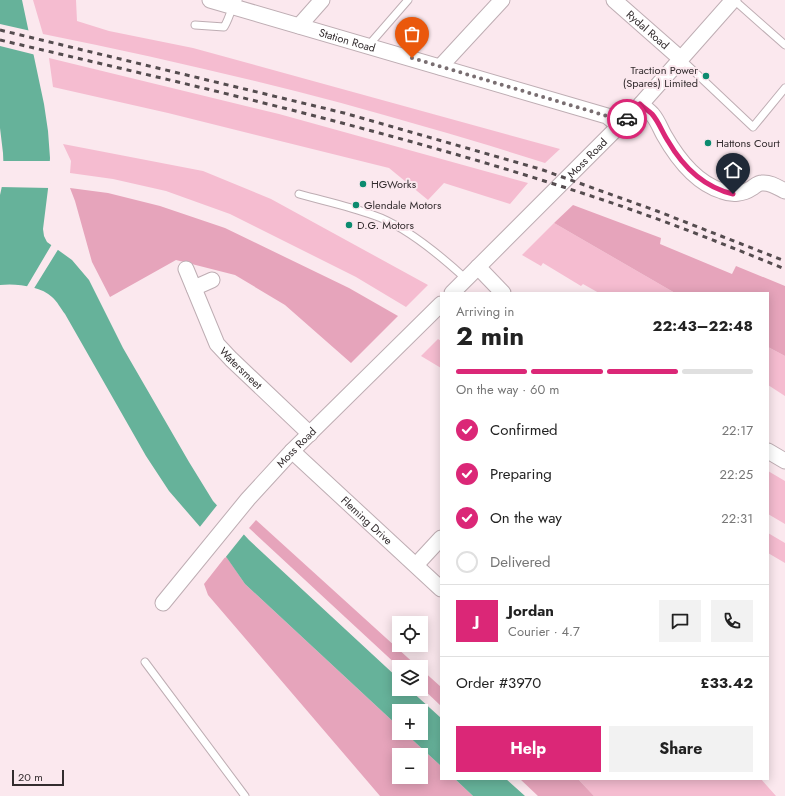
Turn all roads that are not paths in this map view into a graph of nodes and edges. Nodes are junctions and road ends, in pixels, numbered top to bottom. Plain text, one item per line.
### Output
1 (210, 0) edge
2 (322, 0) edge
3 (408, 0) edge
4 (502, 0) edge
5 (614, 0) edge
6 (734, 0) edge
7 (235, 3) edge
8 (195, 25) dead end
9 (299, 26) junction
10 (785, 45) edge
11 (368, 46) junction
12 (680, 59) junction
13 (440, 67) junction
14 (785, 88) edge
15 (640, 104) junction
16 (619, 126) junction
17 (785, 191) edge
18 (300, 194) dead end
19 (478, 267) junction
20 (186, 269) dead end
21 (466, 279) junction
22 (212, 280) dead end
23 (194, 288) junction
24 (453, 292) edge
25 (502, 292) edge
26 (440, 305) edge
27 (310, 434) junction
28 (292, 451) junction
29 (769, 452) edge
30 (785, 461) edge
31 (440, 539) edge
32 (416, 566) junction
33 (440, 588) edge
34 (163, 603) dead end
35 (145, 662) dead end
36 (245, 796) edge

1 - 7 street, Station Road
2 - 9 street
3 - 11 lane
4 - 13 street
5 - 12 street, Rydal Road
6 - 10 lane
6 - 12 street, Moss Road
7 - 8 lane
7 - 9 street, Station Road
9 - 11 street, Station Road
11 - 13 street, Station Road
12 - 14 lane
12 - 15 street, Moss Road
13 - 16 street, Station Road
15 - 16 street, Moss Road
15 - 17 street
16 - 19 street, Moss Road
18 - 21 lane
19 - 21 street, Moss Road
19 - 25 street
20 - 23 street, Watersmeet
21 - 24 street, Moss Road
22 - 23 street
23 - 27 street, Watersmeet
26 - 27 street, Moss Road
27 - 28 street, Moss Road
28 - 32 street, Fleming Drive
28 - 34 street, Moss Road
29 - 30 street
31 - 32 street
32 - 33 street, Fleming Drive
35 - 36 lane

